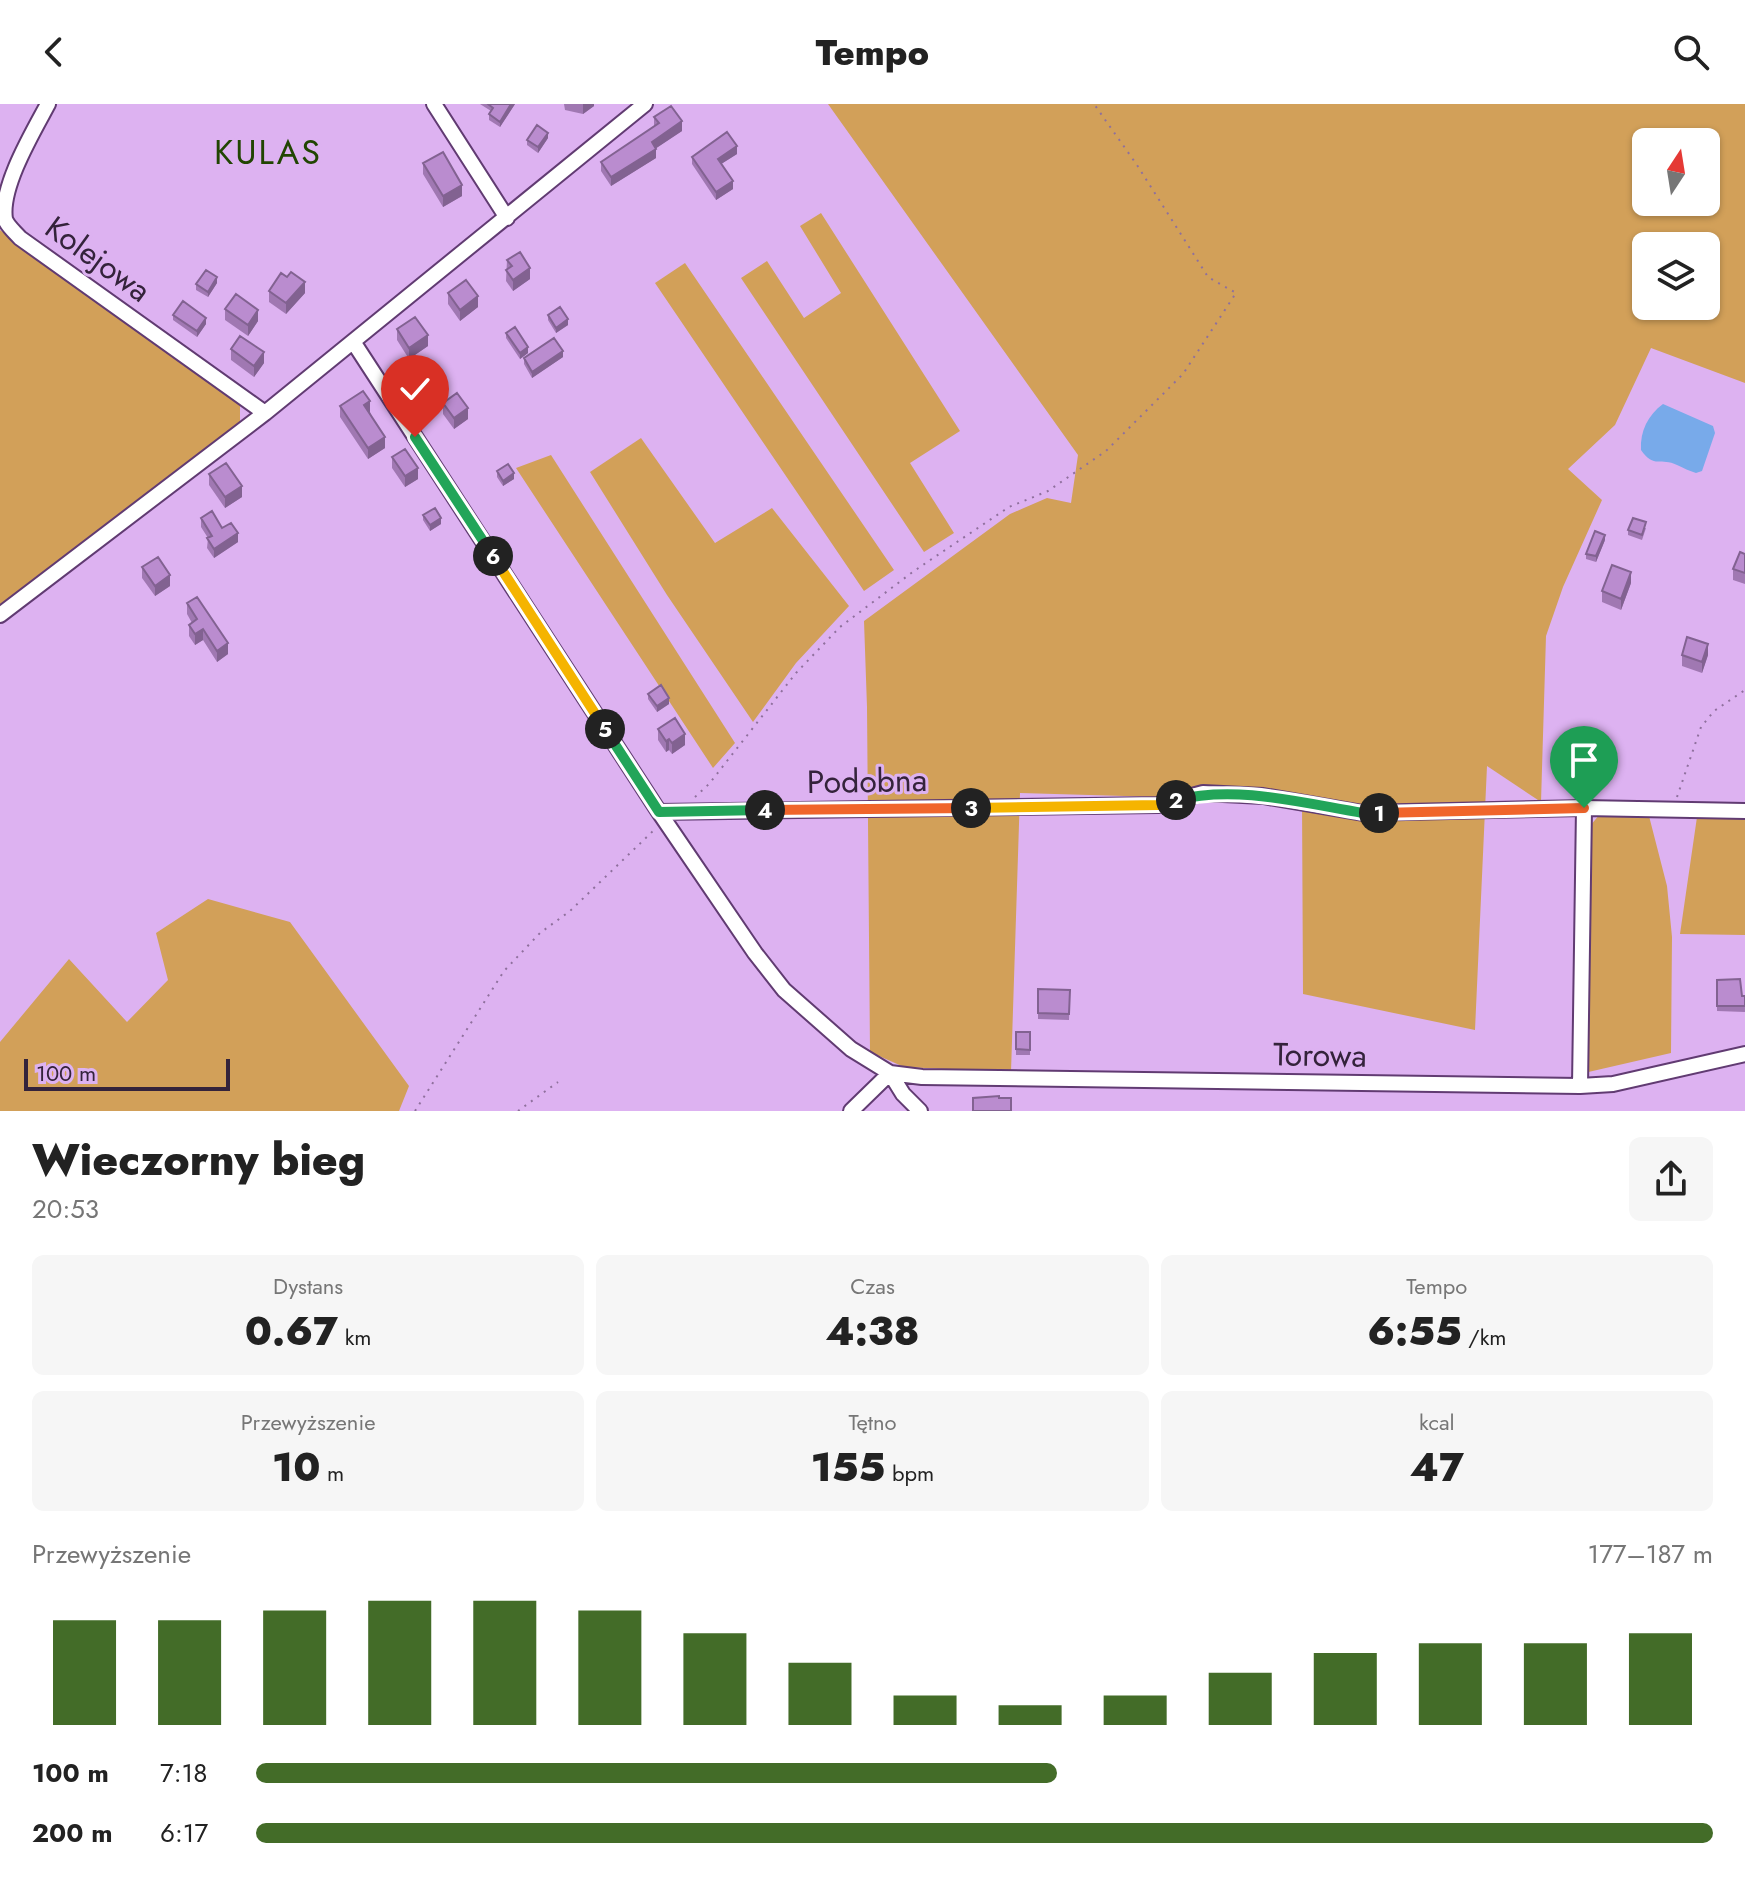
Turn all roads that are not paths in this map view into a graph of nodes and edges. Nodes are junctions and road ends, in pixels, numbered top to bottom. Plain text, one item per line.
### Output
1 (48, 104) edge
2 (434, 104) edge
3 (645, 104) edge
4 (507, 218) junction
5 (354, 343) junction
6 (265, 413) junction
7 (0, 615) edge
8 (1584, 808) junction
9 (1745, 811) edge
10 (662, 816) junction
11 (1745, 1054) edge
12 (890, 1073) junction
13 (1580, 1086) junction
14 (851, 1111) edge
15 (920, 1111) edge

1 - 6 street, Kolejowa
2 - 4 street
3 - 4 street
4 - 5 street
5 - 6 street
5 - 10 street
6 - 7 street
8 - 9 street, Podobna
8 - 10 street, Podobna
8 - 13 street
10 - 12 street
11 - 13 street, Torowa
12 - 13 street, Torowa
12 - 14 street
12 - 15 street

